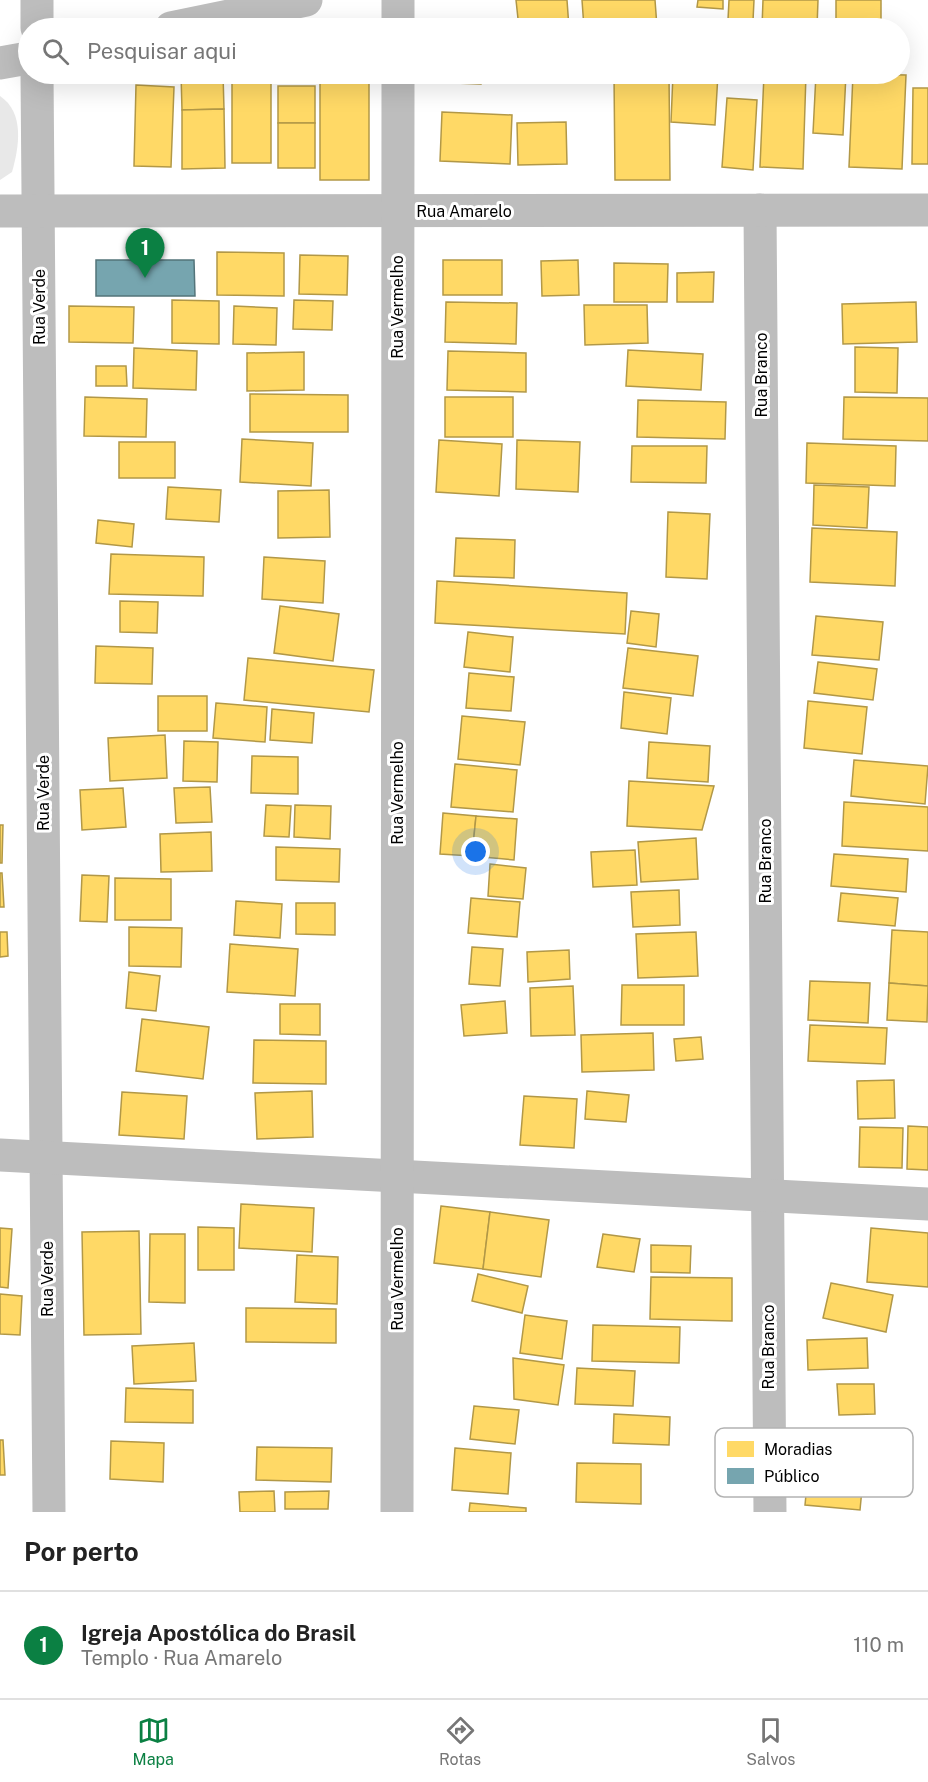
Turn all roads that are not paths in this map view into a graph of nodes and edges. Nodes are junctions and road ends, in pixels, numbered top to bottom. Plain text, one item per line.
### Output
1 (37, 0) edge
2 (306, 0) edge
3 (398, 0) edge
4 (37, 18) edge
5 (219, 18) edge
6 (398, 18) edge
7 (18, 60) edge
8 (0, 63) edge
9 (37, 84) edge
10 (398, 84) edge
11 (39, 210) junction
12 (760, 210) junction
13 (928, 210) edge
14 (0, 211) edge
15 (398, 211) junction
16 (0, 1155) edge
17 (46, 1158) junction
18 (396, 1176) junction
19 (767, 1197) junction
20 (928, 1204) edge
21 (769, 1428) edge
22 (770, 1497) edge
23 (49, 1512) edge
24 (397, 1512) edge
25 (770, 1512) edge

1 - 4 street
2 - 5 street
3 - 6 street
7 - 8 street
9 - 11 street, Rua Verde
10 - 15 street, Rua Vermelho
11 - 14 street, Rua Amarelo
11 - 15 street, Rua Amarelo
11 - 17 street, Rua Verde
12 - 13 street, Rua Amarelo
12 - 15 street, Rua Amarelo
12 - 19 street, Rua Branco
15 - 18 street, Rua Vermelho
16 - 17 street
17 - 18 street
17 - 23 street, Rua Verde
18 - 19 street
18 - 24 street, Rua Vermelho
19 - 20 street
19 - 21 street, Rua Branco
22 - 25 street, Rua Branco

